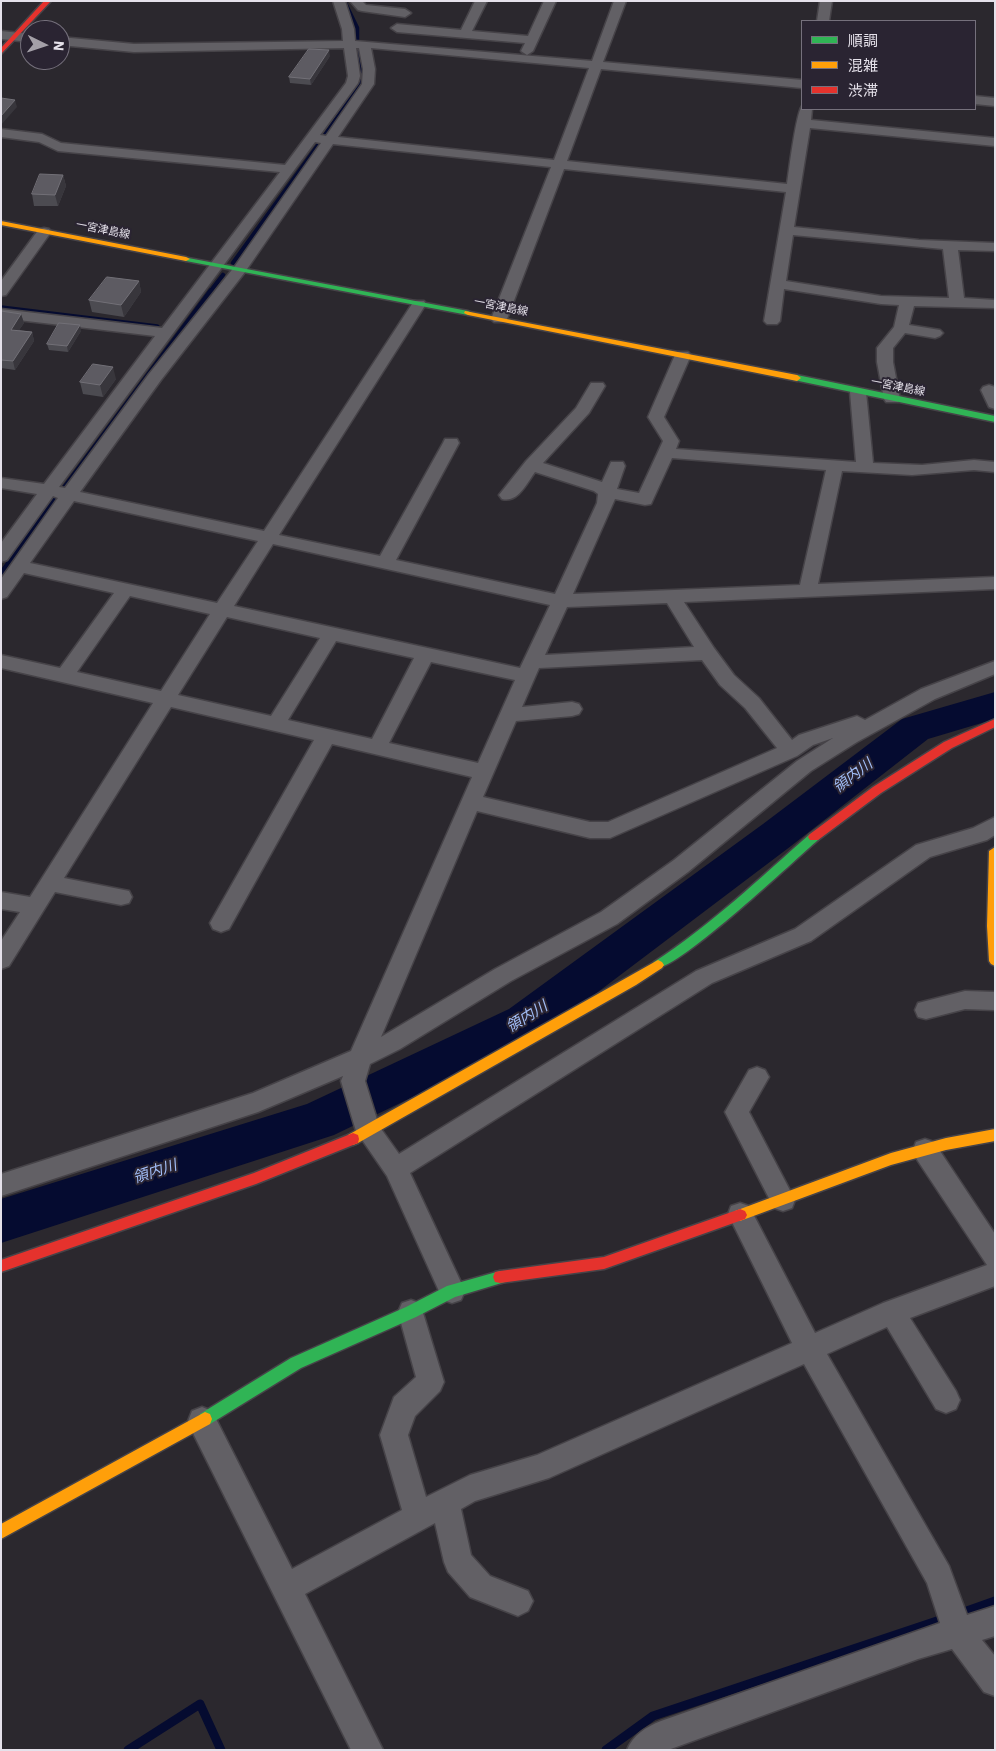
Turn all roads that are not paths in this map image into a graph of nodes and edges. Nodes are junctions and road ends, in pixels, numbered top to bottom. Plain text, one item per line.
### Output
1 (48, 1) edge
2 (340, 1) edge
3 (356, 1) edge
4 (412, 1) edge
5 (481, 1) edge
6 (550, 1) edge
7 (620, 1) edge
8 (826, 1) edge
9 (405, 13) junction
10 (823, 20) edge
11 (397, 28) junction
12 (465, 34) junction
13 (1, 35) edge
14 (16, 36) junction
15 (20, 37) edge
16 (532, 40) junction
17 (70, 42) edge
18 (357, 43) junction
19 (386, 46) junction
20 (1, 52) edge
21 (523, 58) junction
22 (595, 65) junction
23 (801, 84) edge
24 (976, 100) edge
25 (995, 102) edge
26 (806, 110) edge
27 (803, 123) junction
28 (1, 133) edge
29 (312, 139) junction
30 (330, 140) junction
31 (995, 142) edge
32 (559, 165) junction
33 (289, 169) junction
34 (794, 189) junction
35 (1, 224) edge
36 (787, 230) junction
37 (44, 232) junction
38 (950, 245) junction
39 (995, 247) edge
40 (219, 265) junction
41 (240, 269) junction
42 (779, 284) junction
43 (1, 292) edge
44 (908, 301) junction
45 (957, 303) junction
46 (419, 304) junction
47 (995, 304) edge
48 (1, 313) edge
49 (499, 319) junction
50 (772, 321) dead end
51 (901, 328) junction
52 (164, 333) junction
53 (935, 333) dead end
54 (683, 356) junction
55 (596, 386) dead end
56 (858, 392) junction
57 (892, 399) junction
58 (995, 419) edge
59 (451, 443) dead end
60 (666, 453) junction
61 (532, 465) junction
62 (617, 466) dead end
63 (835, 466) junction
64 (995, 467) edge
65 (865, 468) junction
66 (1, 483) edge
67 (48, 490) junction
68 (607, 492) junction
69 (508, 495) dead end
70 (69, 496) junction
71 (268, 539) junction
72 (1, 556) edge
73 (385, 563) junction
74 (19, 566) junction
75 (995, 583) edge
76 (126, 589) junction
77 (808, 591) junction
78 (1, 593) edge
79 (671, 595) junction
80 (560, 601) junction
81 (222, 610) junction
82 (332, 633) junction
83 (707, 653) junction
84 (426, 654) junction
85 (1, 662) edge
86 (995, 667) edge
87 (530, 669) junction
88 (64, 676) junction
89 (164, 700) junction
90 (906, 706) junction
91 (572, 709) dead end
92 (510, 715) junction
93 (995, 723) edge
94 (275, 725) junction
95 (326, 737) junction
96 (378, 748) junction
97 (790, 751) junction
98 (484, 772) junction
99 (470, 802) junction
100 (995, 825) edge
101 (995, 851) edge
102 (48, 883) junction
103 (121, 896) dead end
104 (1, 900) edge
105 (34, 906) junction
106 (222, 923) dead end
107 (994, 926) edge
108 (1, 960) edge
109 (995, 961) edge
110 (995, 1000) edge
111 (926, 1010) dead end
112 (360, 1058) junction
113 (757, 1078) dead end
114 (367, 1129) junction
115 (995, 1135) edge
116 (925, 1150) junction
117 (396, 1169) junction
118 (1, 1185) edge
119 (783, 1200) junction
120 (740, 1214) junction
121 (995, 1256) edge
122 (1, 1266) edge
123 (995, 1274) edge
124 (452, 1291) junction
125 (411, 1312) junction
126 (892, 1312) junction
127 (809, 1348) junction
128 (946, 1400) dead end
129 (202, 1422) junction
130 (445, 1502) junction
131 (418, 1516) junction
132 (1, 1532) edge
133 (286, 1588) junction
134 (518, 1601) dead end
135 (995, 1621) edge
136 (958, 1632) junction
137 (995, 1681) edge
138 (368, 1750) edge
139 (642, 1750) edge

1 - 14 street
2 - 18 street
3 - 9 street
4 - 9 street
5 - 12 street
6 - 16 street
7 - 22 street
8 - 10 street
9 - 11 street
11 - 12 street
11 - 19 street
12 - 16 street
13 - 14 street
14 - 15 street
14 - 20 street
16 - 21 street
17 - 18 street
18 - 19 street
18 - 29 street
18 - 30 street
19 - 21 street
21 - 22 street
22 - 23 street
22 - 32 street
24 - 25 street
26 - 27 street
27 - 31 street
27 - 34 street
28 - 33 street
29 - 30 street
29 - 33 street
30 - 32 street
30 - 41 street
32 - 34 street
32 - 49 street
33 - 40 street
34 - 36 street
35 - 37 street, 一宮津島線
36 - 38 street
36 - 42 street
37 - 40 street, 一宮津島線
37 - 43 street
38 - 39 street
38 - 45 street
40 - 41 street, 一宮津島線
40 - 52 street
41 - 46 street, 一宮津島線
41 - 70 street
42 - 44 street
42 - 50 street
44 - 45 street
44 - 51 street
45 - 47 street
46 - 49 street, 一宮津島線
46 - 71 street
48 - 52 street
49 - 54 street, 一宮津島線
51 - 53 street
51 - 57 street
52 - 67 street
54 - 56 street, 一宮津島線
54 - 60 street
55 - 61 street
56 - 57 street, 一宮津島線
56 - 65 street
57 - 58 street, 一宮津島線
59 - 73 street
60 - 63 street
60 - 68 street
61 - 68 street
61 - 69 street
62 - 68 street
63 - 65 street
63 - 77 street
64 - 65 street
66 - 67 street
67 - 70 street
67 - 72 street
68 - 80 street
70 - 71 street
70 - 74 street
71 - 73 street
71 - 81 street
73 - 80 street
74 - 76 street
74 - 78 street
75 - 77 street
76 - 81 street
76 - 88 street
77 - 79 street
79 - 80 street
79 - 83 street
80 - 87 street
81 - 82 street
81 - 89 street
82 - 84 street
82 - 94 street
83 - 87 street
83 - 97 street
84 - 87 street
84 - 96 street
85 - 88 street
86 - 90 street
87 - 92 street
88 - 89 street
89 - 94 street
89 - 102 street
90 - 97 street
90 - 112 street
91 - 92 street
92 - 98 street
93 - 114 street
94 - 95 street
95 - 96 street
95 - 106 street
96 - 98 street
97 - 99 street
98 - 99 street
99 - 112 street
100 - 117 street
101 - 107 street
102 - 103 street
102 - 105 street
104 - 105 street
105 - 108 street
107 - 109 street
110 - 111 street
112 - 114 street
112 - 118 street
113 - 119 street
114 - 117 street
114 - 122 street
115 - 116 street
116 - 119 street
116 - 121 street
117 - 124 street
119 - 120 street
120 - 124 street
120 - 127 street
123 - 126 street
124 - 125 street
125 - 129 street
125 - 131 street
126 - 127 street
126 - 128 street
127 - 130 street
127 - 136 street
129 - 132 street
129 - 133 street
130 - 131 street
130 - 134 street
131 - 133 street
133 - 138 street
135 - 136 street
136 - 137 street
136 - 139 street

